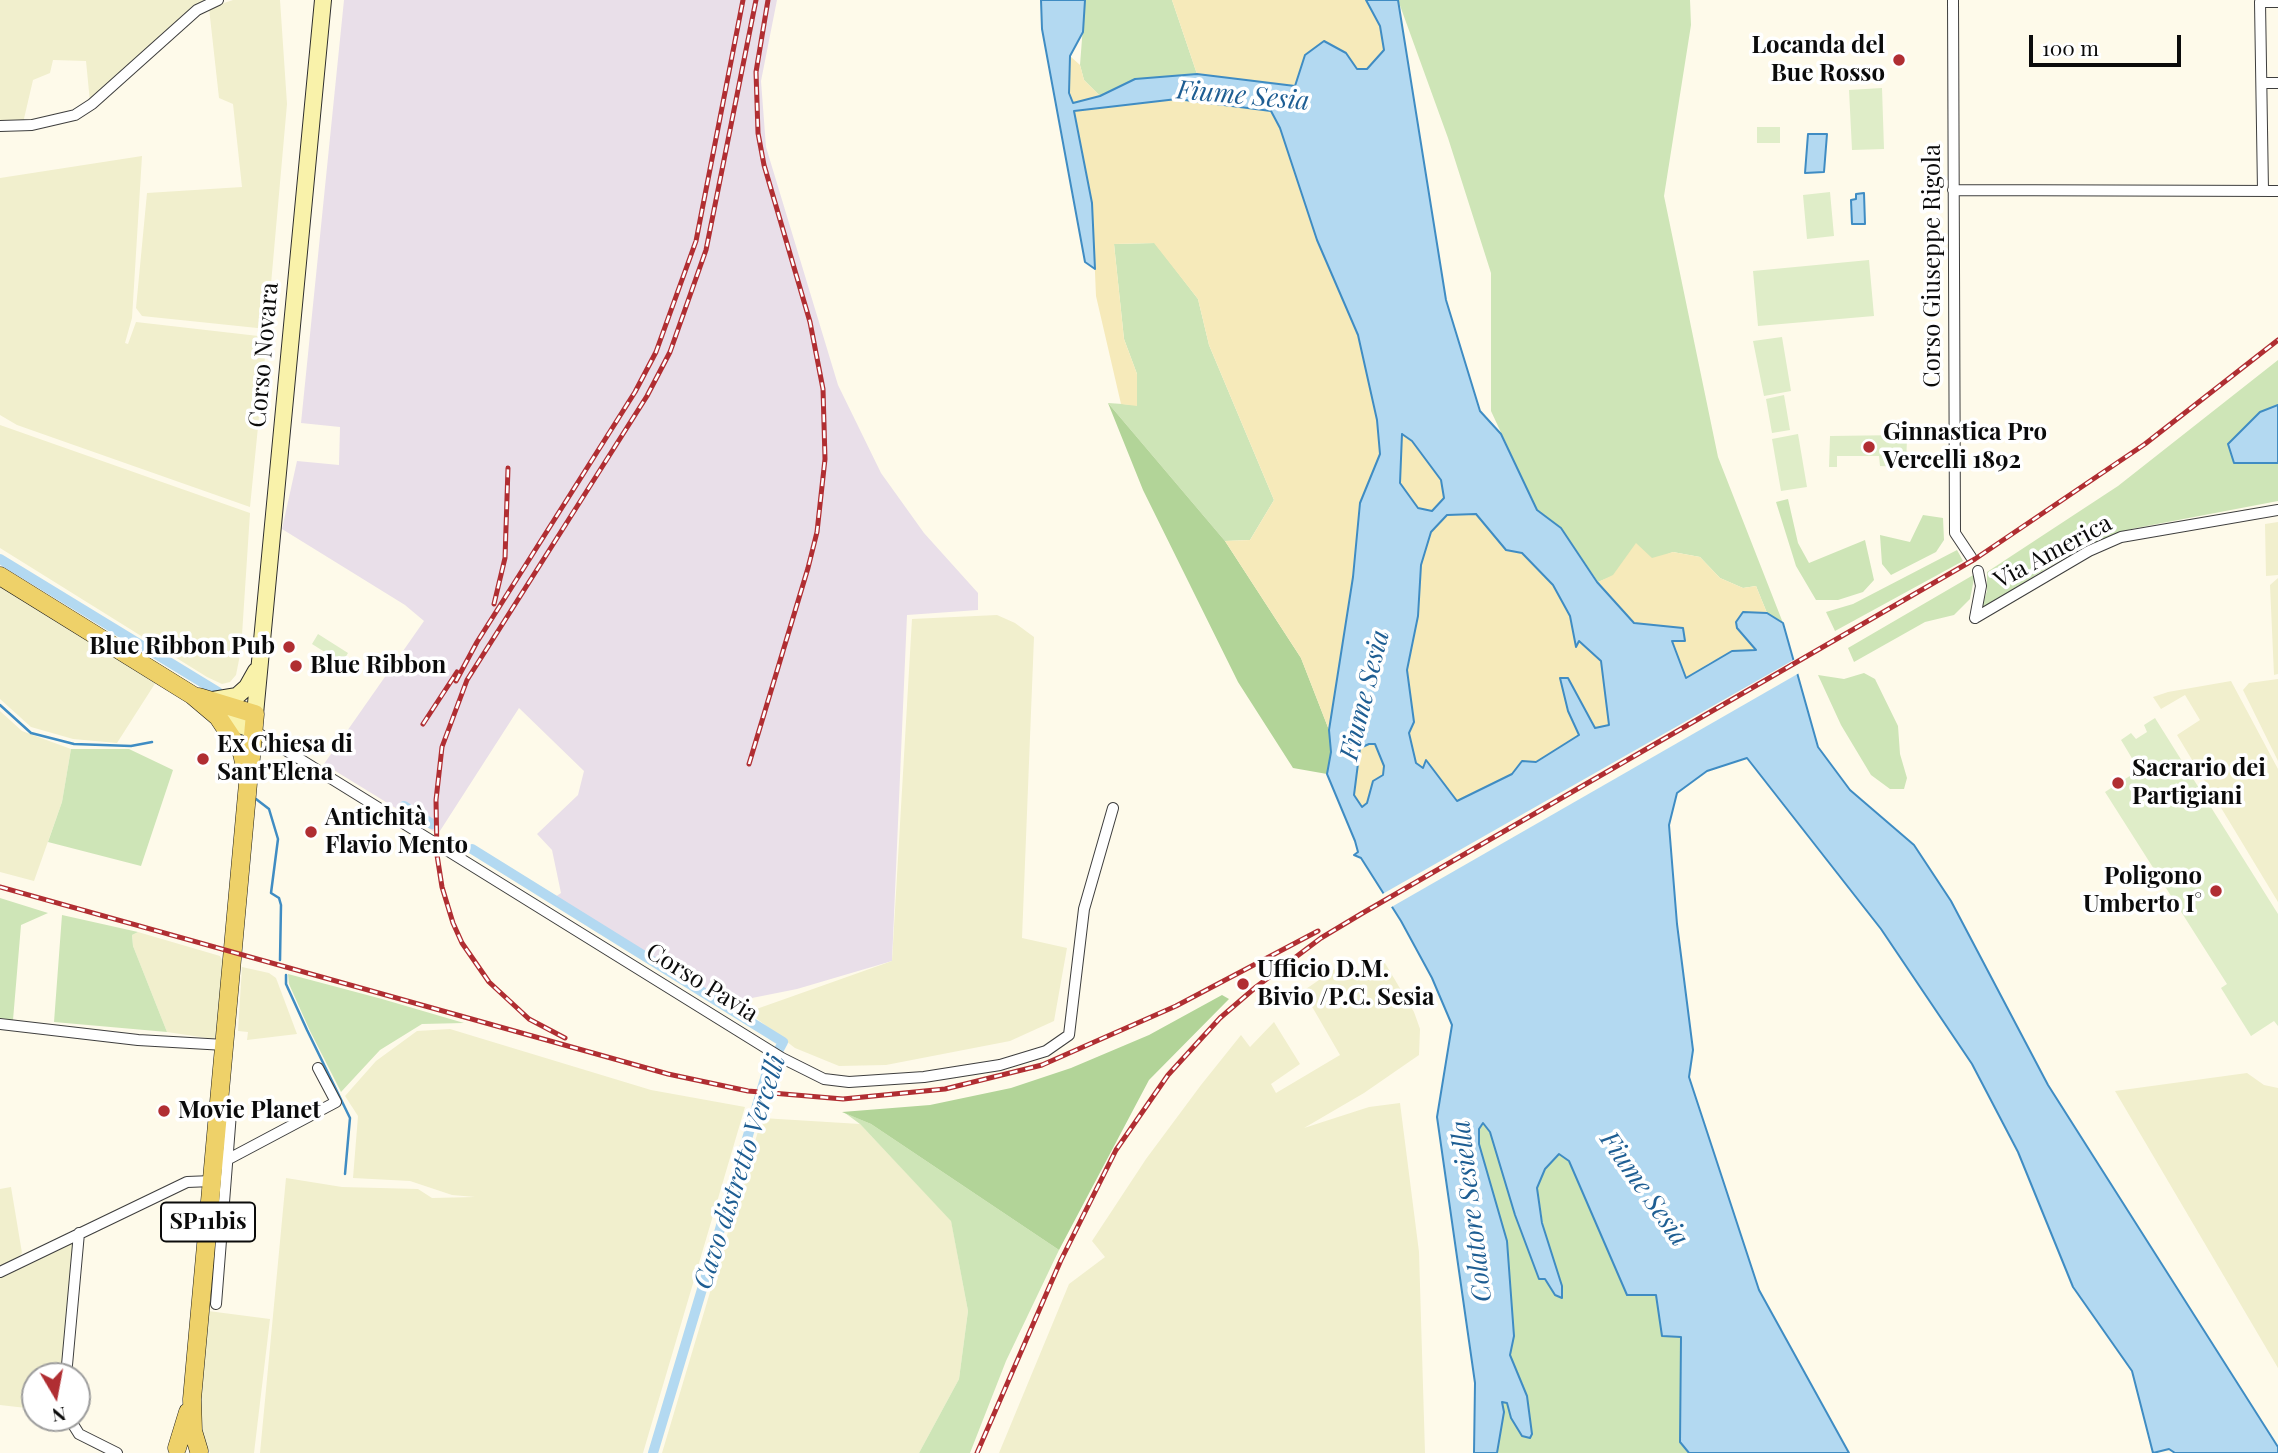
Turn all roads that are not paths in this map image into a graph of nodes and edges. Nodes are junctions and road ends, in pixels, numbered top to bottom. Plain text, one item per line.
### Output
1 (218, 0) edge
2 (323, 0) edge
3 (1953, 0) edge
4 (2278, 2) edge
5 (2263, 83) junction
6 (2278, 83) edge
7 (0, 126) edge
8 (1953, 190) junction
9 (2263, 191) junction
10 (2278, 191) edge
11 (2278, 510) edge
12 (1971, 557) dead end
13 (1978, 571) dead end
14 (0, 576) edge
15 (259, 666) junction
16 (215, 709) junction
17 (254, 722) junction
18 (248, 783) junction
19 (1113, 808) dead end
20 (0, 1024) edge
21 (225, 1045) junction
22 (318, 1068) dead end
23 (231, 1113) dead end
24 (217, 1169) junction
25 (79, 1233) junction
26 (0, 1272) edge
27 (216, 1304) dead end
28 (67, 1362) edge
29 (191, 1399) junction
30 (78, 1432) edge
31 (172, 1451) edge
32 (200, 1452) edge
33 (117, 1453) edge

1 - 7 street
2 - 15 main road, Corso Novara / SP11bis
3 - 8 street, Corso Giuseppe Rigola
4 - 5 street
5 - 6 street
5 - 9 street
8 - 9 street
8 - 12 street, Corso Giuseppe Rigola
9 - 10 street
11 - 13 street, Via America
14 - 16 main road
15 - 16 main road
15 - 17 main road, Corso Novara / SP11bis
16 - 17 main road
16 - 18 main road
17 - 18 main road, Corso Novara / SP11bis
17 - 19 street, Corso Pavia
18 - 21 main road, SP11bis
20 - 21 street
21 - 24 main road, SP11bis
22 - 24 street
23 - 24 street
24 - 25 street
24 - 27 street
24 - 29 main road, SP11bis
25 - 26 street
25 - 28 street
29 - 31 main road, SP11bis
29 - 32 main road, SP11bis
30 - 33 street
31 - 32 main road, SP11bis

